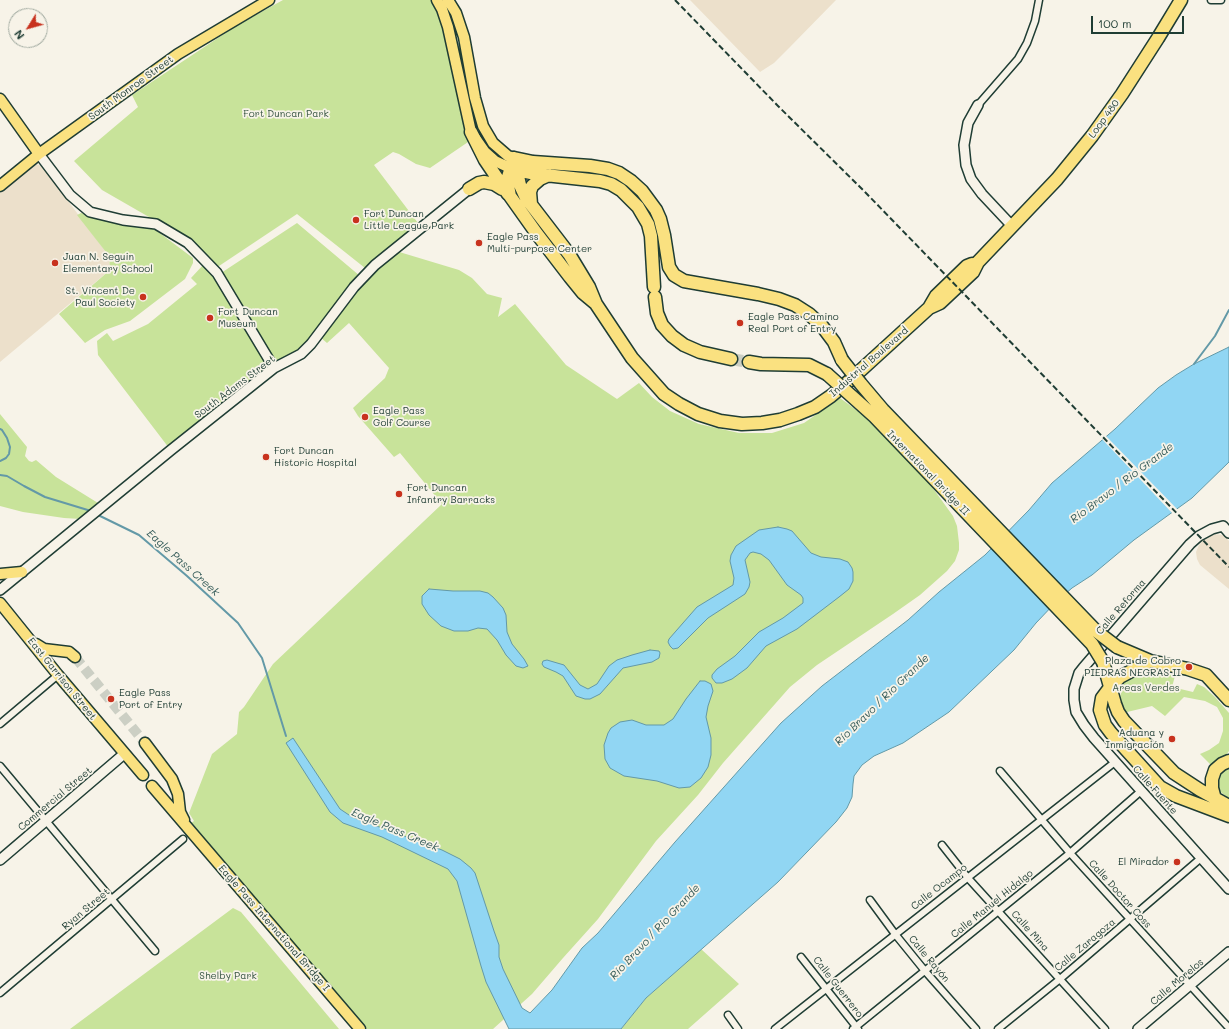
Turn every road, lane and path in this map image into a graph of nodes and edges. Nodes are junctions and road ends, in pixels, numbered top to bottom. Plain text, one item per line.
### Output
1 (269, 0) edge
2 (437, 0) edge
3 (448, 0) edge
4 (1039, 0) edge
5 (1181, 0) edge
6 (1211, 0) edge
7 (1221, 0) edge
8 (0, 99) edge
9 (978, 105) joint
10 (471, 132) junction
11 (481, 152) junction
12 (39, 154) junction
13 (514, 166) junction
14 (549, 175) junction
15 (0, 186) edge
16 (469, 189) junction
17 (509, 196) junction
18 (532, 207) junction
19 (656, 210) junction
20 (645, 216) junction
21 (1012, 226) junction
22 (596, 304) junction
23 (732, 359) tunnel mouth
24 (749, 362) tunnel mouth
25 (274, 368) junction
26 (1227, 527) edge
27 (1030, 571) junction
28 (22, 572) junction
29 (0, 574) edge
30 (0, 590) edge
31 (0, 603) edge
32 (31, 640) junction
33 (75, 657) tunnel mouth
34 (1150, 661) junction
35 (58, 675) junction
36 (1111, 686) junction
37 (1074, 700) joint
38 (1229, 700) edge
39 (0, 724) edge
40 (145, 743) tunnel mouth
41 (124, 754) junction
42 (1229, 761) edge
43 (1115, 762) junction
44 (0, 766) edge
45 (1000, 771) dead end
46 (143, 775) dead end
47 (152, 786) dead end
48 (1141, 791) junction
49 (1215, 799) junction
50 (1229, 806) edge
51 (1229, 816) edge
52 (1040, 820) junction
53 (46, 821) junction
54 (186, 826) junction
55 (183, 839) dead end
56 (942, 845) dead end
57 (1070, 853) junction
58 (1201, 858) junction
59 (0, 860) edge
60 (968, 878) junction
61 (1229, 889) edge
62 (112, 900) junction
63 (870, 900) dead end
64 (998, 911) junction
65 (1130, 920) junction
66 (895, 934) junction
67 (155, 952) dead end
68 (1229, 952) edge
69 (802, 957) dead end
70 (925, 971) junction
71 (1060, 979) junction
72 (1191, 986) junction
73 (826, 989) junction
74 (0, 994) edge
75 (728, 1015) dead end
76 (856, 1028) edge
77 (1229, 1028) edge
78 (360, 1029) edge
79 (738, 1029) edge
80 (775, 1029) edge
81 (976, 1029) edge
82 (998, 1029) edge
83 (1105, 1029) edge
84 (1138, 1029) edge

1 - 12 main road, South Monroe Street
2 - 10 main road
3 - 13 main road
4 - 9 street
5 - 21 highway, Loop 480
6 - 7 street
8 - 12 main road
9 - 21 street
10 - 11 highway
10 - 13 main road
11 - 16 highway
11 - 17 highway
12 - 15 main road, South Monroe Street
12 - 25 street
13 - 14 highway
13 - 17 highway, Industrial Boulevard
13 - 18 highway, Industrial Boulevard
13 - 19 highway
14 - 18 highway
14 - 20 highway
16 - 17 highway
16 - 25 street, South Adams Street
17 - 22 highway, Industrial Boulevard
18 - 22 highway, Industrial Boulevard
19 - 20 highway
19 - 27 highway, International Bridge II, bridge
20 - 23 highway
21 - 22 highway, Industrial Boulevard
24 - 27 highway, International Bridge II, bridge
25 - 28 street, South Adams Street
26 - 37 street, Calle Reforma
27 - 34 highway, bridge
27 - 36 highway, bridge
28 - 29 main road
28 - 30 street, South Adams Street
31 - 32 main road, East Garrison Street
32 - 33 main road
32 - 35 main road, East Garrison Street
34 - 36 highway
34 - 38 highway
35 - 39 street
35 - 41 main road, East Garrison Street
36 - 49 highway
36 - 51 highway
37 - 43 street, Calle Fuente
40 - 54 main road
41 - 46 main road, East Garrison Street
41 - 53 street, Commercial Street
42 - 49 highway
43 - 48 street, Calle Fuente
43 - 52 street, Calle Ocampo
44 - 53 street
45 - 52 street, Calle Doctor Coss
47 - 54 main road, Eagle Pass International Bridge I
48 - 57 street, Calle Manuel Hidalgo
48 - 58 street, Calle Fuente
49 - 50 highway
52 - 57 street, Calle Doctor Coss
52 - 60 street, Calle Ocampo
53 - 59 street, Commercial Street
53 - 62 street
54 - 78 main road, Eagle Pass International Bridge I
55 - 62 street, Ryan Street
56 - 60 street, Calle Mina
57 - 64 street, Calle Manuel Hidalgo
57 - 65 street, Calle Doctor Coss
58 - 61 street, Calle Fuente
58 - 65 street, Calle Zaragoza
60 - 64 street, Calle Mina
60 - 66 street, Calle Ocampo
62 - 67 street
62 - 74 street, Ryan Street
63 - 66 street, Calle Rayón
64 - 70 street, Calle Manuel Hidalgo
64 - 71 street, Calle Mina
65 - 71 street, Calle Zaragoza
65 - 72 street, Calle Doctor Coss
66 - 70 street, Calle Rayón
66 - 73 street, Calle Ocampo
68 - 72 street, Calle Morelos
69 - 73 street, Calle Guerrero
70 - 76 street, Calle Manuel Hidalgo
70 - 81 street, Calle Rayón
71 - 82 street, Calle Zaragoza
71 - 83 street, Calle Mina
72 - 77 street, Calle Doctor Coss
72 - 84 street, Calle Morelos
73 - 76 street, Calle Guerrero
73 - 80 street, Calle Ocampo
75 - 79 street

